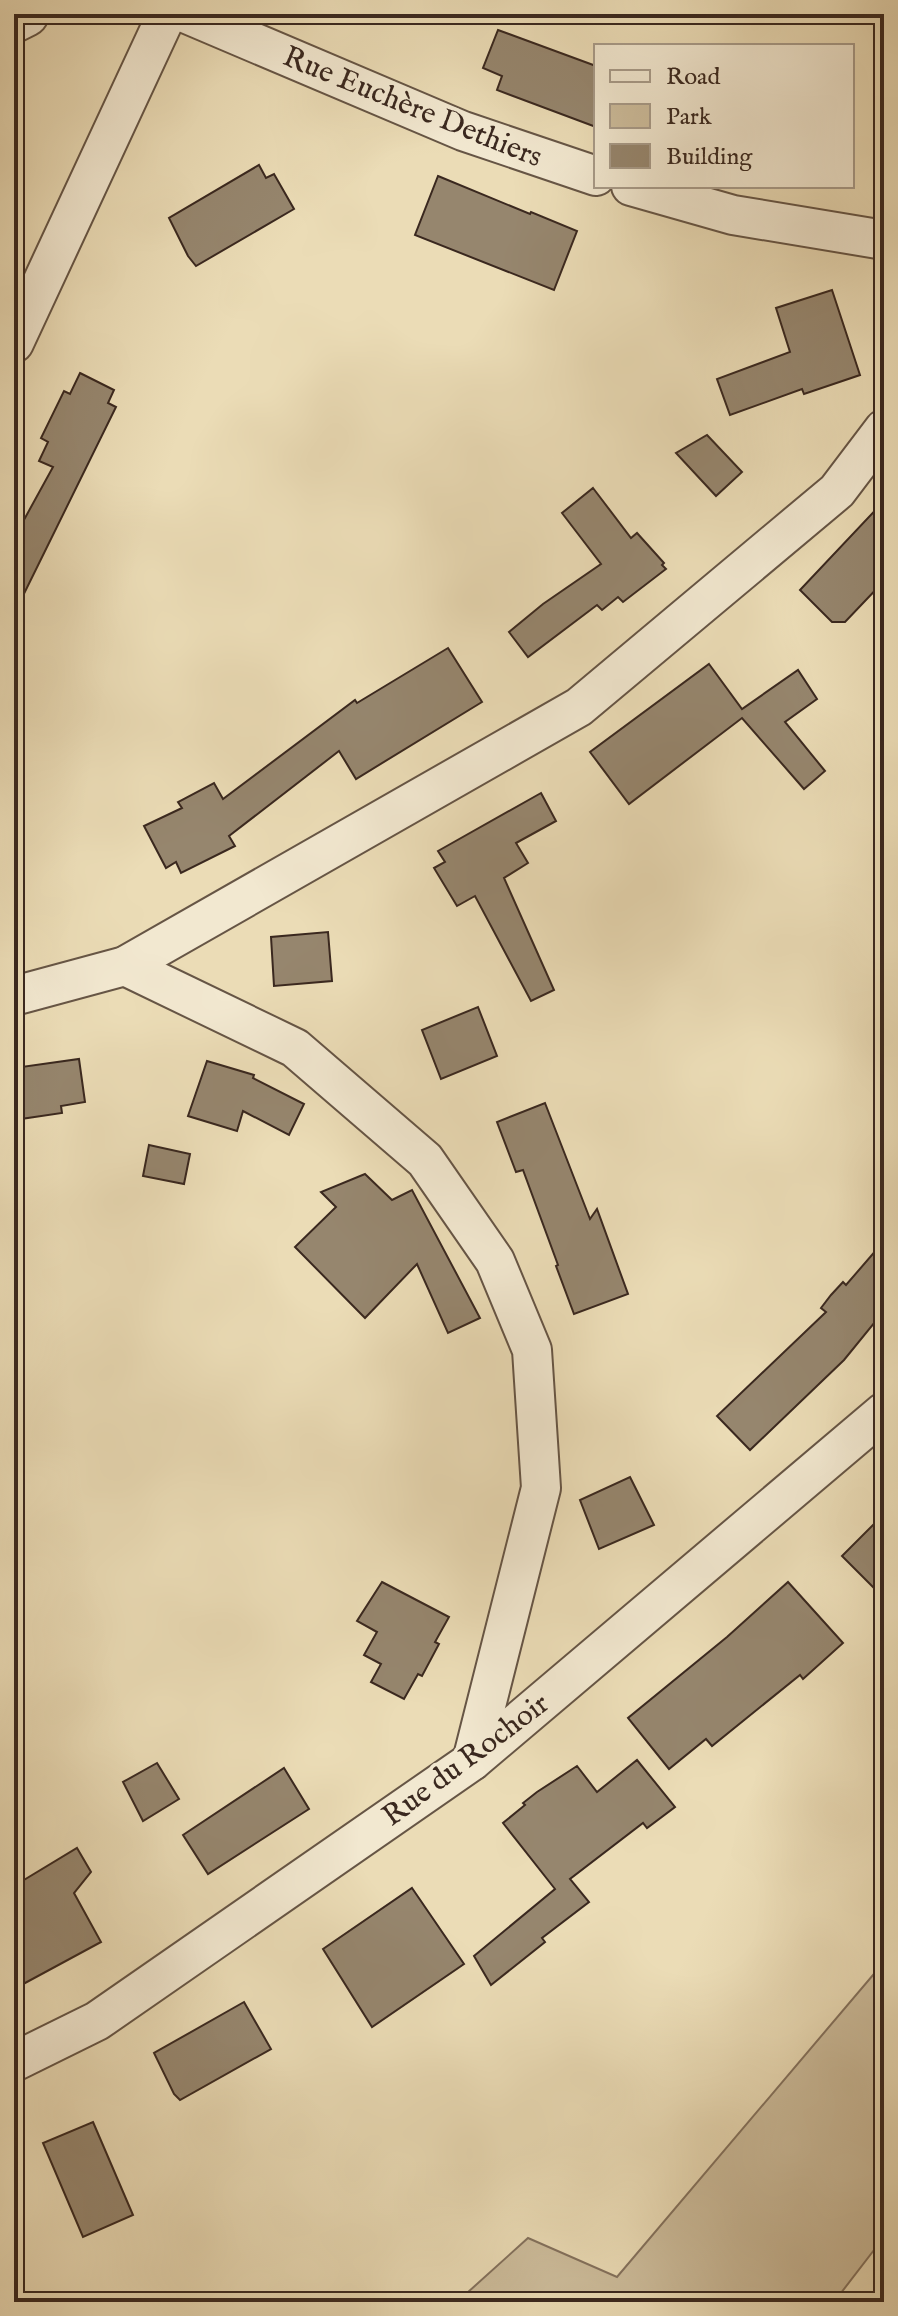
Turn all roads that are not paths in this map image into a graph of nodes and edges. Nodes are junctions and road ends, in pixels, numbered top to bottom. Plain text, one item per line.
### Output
1 (26, 14) edge
2 (167, 14) edge
3 (187, 14) edge
4 (14, 20) edge
5 (594, 175) edge
6 (638, 188) edge
7 (884, 240) edge
8 (14, 343) edge
9 (884, 429) edge
10 (125, 966) junction
11 (14, 996) edge
12 (884, 1412) edge
13 (472, 1761) junction
14 (14, 2062) edge

1 - 4 street
2 - 8 street
3 - 5 street, Rue Euchère Dethiers
6 - 7 street
9 - 10 street
10 - 11 street
10 - 13 street
12 - 13 street, Rue du Rochoir
13 - 14 street, Rue du Rochoir

